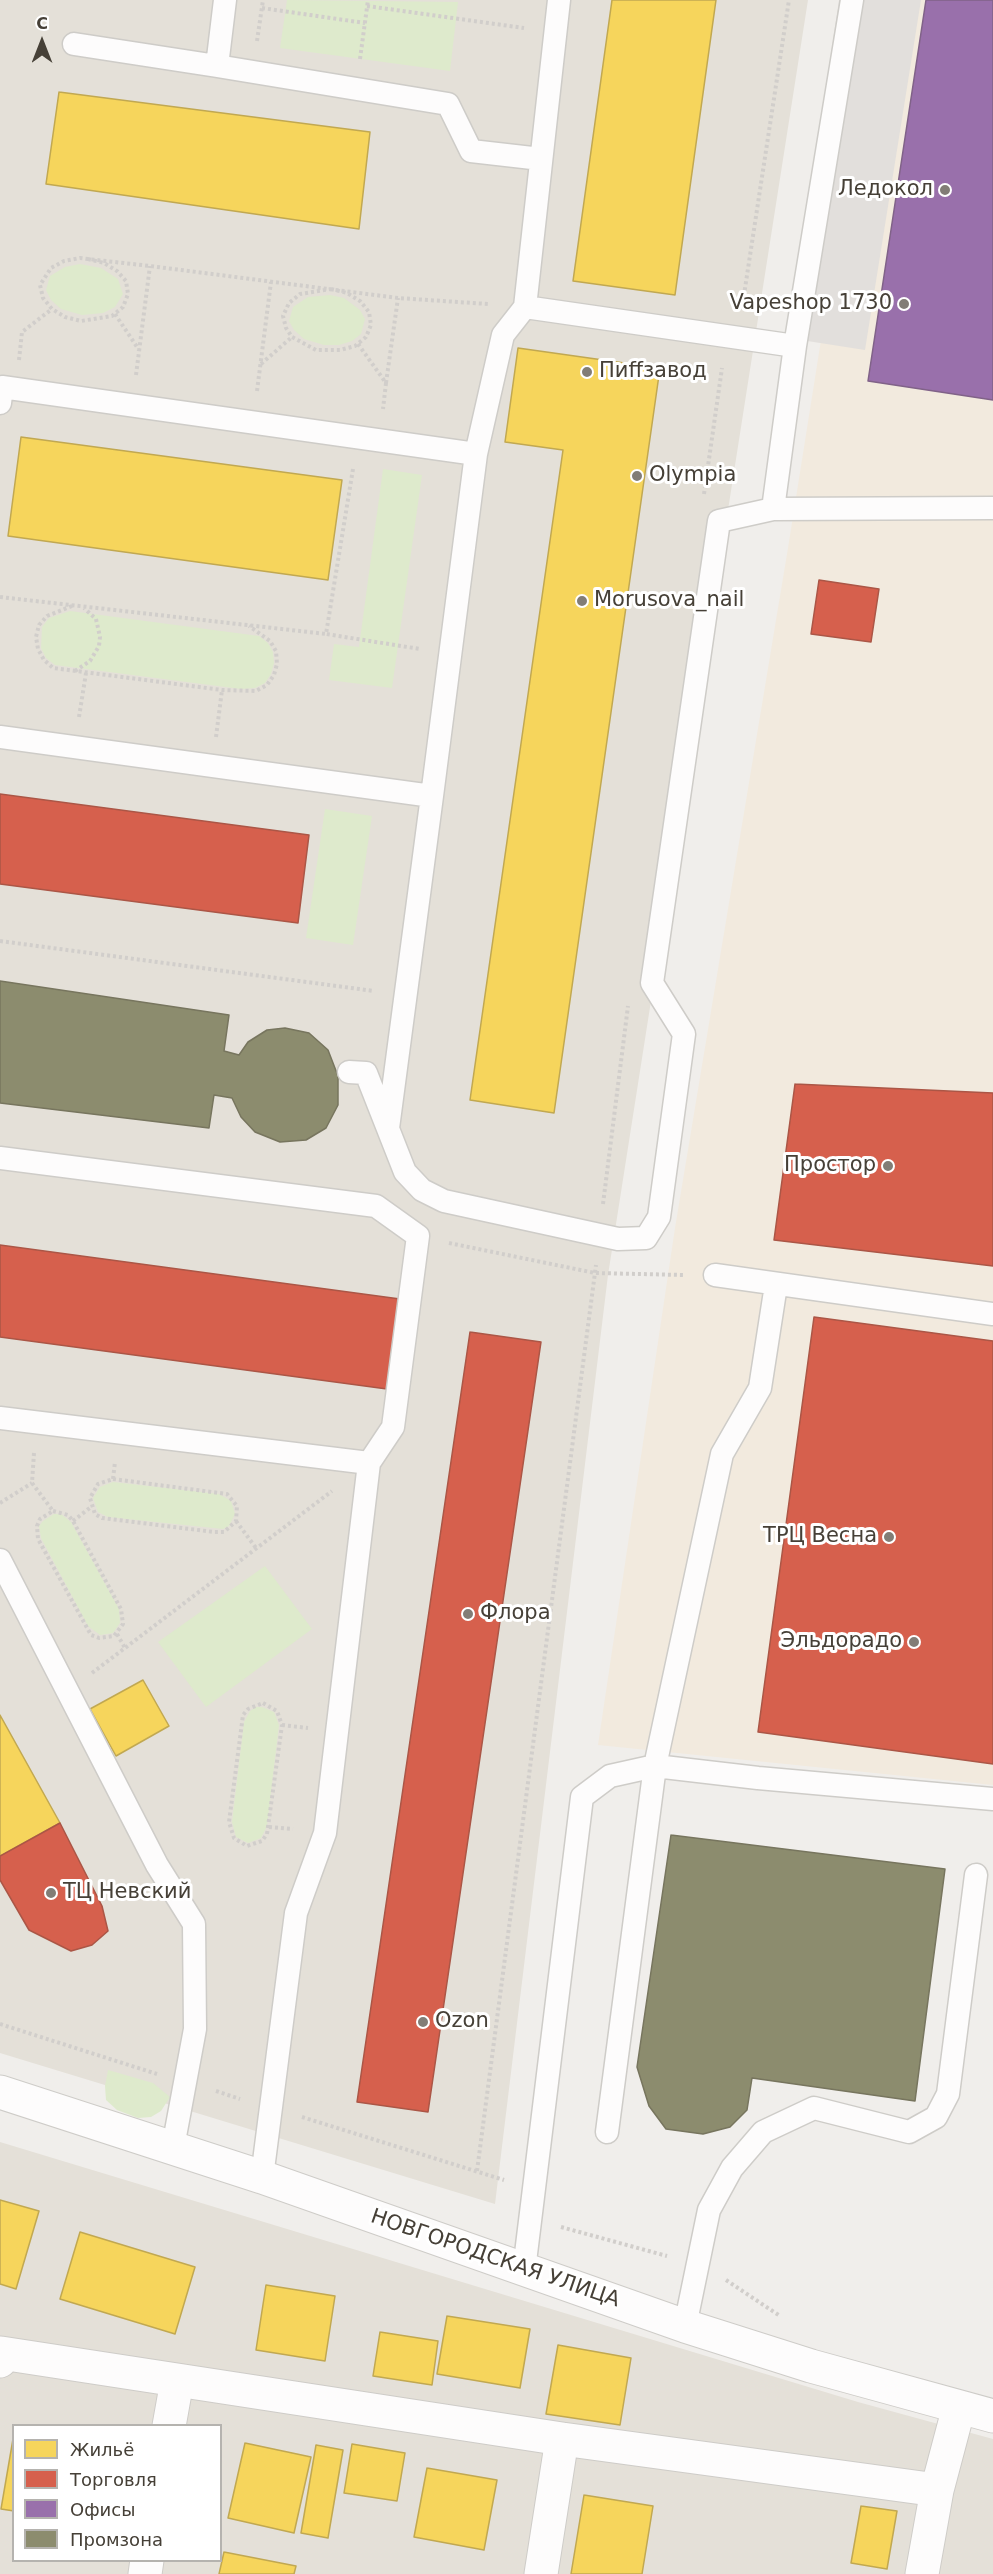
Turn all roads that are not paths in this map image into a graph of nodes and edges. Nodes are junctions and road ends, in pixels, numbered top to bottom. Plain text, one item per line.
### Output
1 (225, 0) edge
2 (559, 0) edge
3 (852, 0) edge
4 (74, 44) dead end
5 (217, 66) junction
6 (540, 159) junction
7 (525, 307) junction
8 (795, 346) junction
9 (7, 396) edge
10 (476, 454) junction
11 (993, 508) edge
12 (773, 509) junction
13 (0, 737) edge
14 (432, 796) junction
15 (349, 1072) dead end
16 (388, 1130) junction
17 (0, 1158) edge
18 (715, 1275) dead end
19 (776, 1285) junction
20 (993, 1314) edge
21 (0, 1418) edge
22 (369, 1463) junction
23 (0, 1560) edge
24 (655, 1766) junction
25 (993, 1799) edge
26 (976, 1875) dead end
27 (0, 2092) edge
28 (607, 2132) dead end
29 (173, 2147) junction
30 (262, 2177) junction
31 (524, 2270) junction
32 (685, 2326) junction
33 (1, 2357) edge
34 (177, 2381) junction
35 (959, 2407) junction
36 (993, 2416) edge
37 (169, 2424) edge
38 (562, 2439) junction
39 (937, 2490) junction
40 (541, 2574) edge
41 (922, 2574) edge

1 - 5 lane
2 - 6 lane
3 - 8 lane
4 - 5 lane
5 - 6 lane
6 - 7 lane
7 - 8 lane
7 - 10 lane
8 - 12 lane
9 - 10 lane
10 - 14 lane
11 - 12 lane
12 - 16 lane
13 - 14 lane
14 - 16 lane
15 - 16 lane
17 - 22 lane
18 - 19 lane
19 - 20 lane
19 - 24 lane
21 - 22 lane
22 - 30 lane
23 - 29 lane
24 - 25 lane
24 - 28 lane
24 - 31 lane
26 - 32 lane
27 - 29 street, НОВГОРОДСКАЯ УЛИЦА
29 - 30 street, НОВГОРОДСКАЯ УЛИЦА
30 - 31 street, НОВГОРОДСКАЯ УЛИЦА
31 - 32 street, НОВГОРОДСКАЯ УЛИЦА
32 - 35 street, НОВГОРОДСКАЯ УЛИЦА
33 - 34 street
34 - 37 street
34 - 38 street
35 - 36 street, НОВГОРОДСКАЯ УЛИЦА
35 - 39 street
38 - 39 street
38 - 40 street
39 - 41 street

